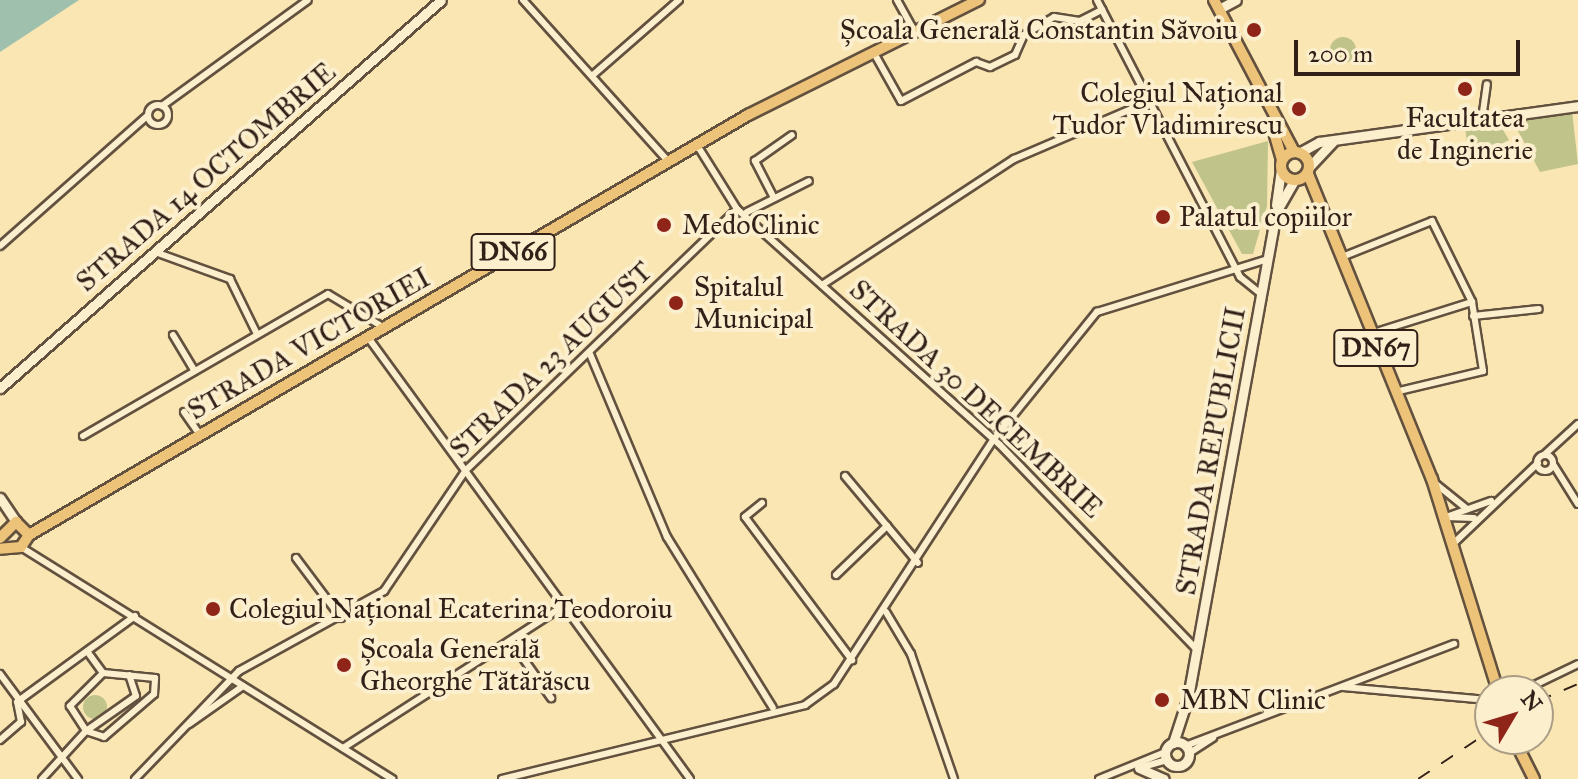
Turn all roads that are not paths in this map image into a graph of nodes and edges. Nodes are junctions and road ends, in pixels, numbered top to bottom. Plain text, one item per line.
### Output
1 (308, 0) edge
2 (441, 0) edge
3 (523, 0) edge
4 (679, 0) edge
5 (897, 0) edge
6 (979, 0) edge
7 (1097, 0) edge
8 (1236, 0) edge
9 (1216, 5) edge
10 (1102, 10) junction
11 (915, 32) junction
12 (874, 53) junction
13 (593, 75) junction
14 (1487, 84) dead end
15 (177, 99) junction
16 (1152, 100) junction
17 (162, 106) junction
18 (1578, 106) edge
19 (168, 115) junction
20 (147, 116) junction
21 (1269, 116) junction
22 (1482, 120) junction
23 (143, 126) junction
24 (158, 126) junction
25 (792, 135) dead end
26 (1333, 141) junction
27 (697, 145) junction
28 (1296, 152) junction
29 (669, 162) junction
30 (1282, 164) junction
31 (1302, 175) junction
32 (809, 181) dead end
33 (774, 198) junction
34 (737, 209) junction
35 (747, 212) junction
36 (1276, 212) junction
37 (0, 246) edge
38 (155, 252) junction
39 (1339, 258) junction
40 (1268, 259) junction
41 (1235, 265) junction
42 (822, 285) junction
43 (1261, 294) junction
44 (1472, 302) junction
45 (1539, 309) dead end
46 (1473, 316) junction
47 (383, 327) junction
48 (257, 334) junction
49 (1371, 334) junction
50 (173, 335) dead end
51 (367, 336) junction
52 (590, 354) junction
53 (194, 370) junction
54 (0, 388) edge
55 (1394, 392) junction
56 (184, 412) dead end
57 (1578, 424) edge
58 (200, 435) junction
59 (83, 436) dead end
60 (994, 439) junction
61 (1560, 443) junction
62 (1544, 455) junction
63 (1538, 463) junction
64 (1549, 466) junction
65 (466, 470) junction
66 (845, 476) dead end
67 (1524, 477) junction
68 (1432, 479) junction
69 (0, 498) edge
70 (1495, 500) junction
71 (1577, 500) edge
72 (762, 503) dead end
73 (4, 509) junction
74 (1471, 509) junction
75 (1446, 517) junction
76 (1476, 518) junction
77 (16, 522) junction
78 (887, 526) junction
79 (3, 533) edge
80 (19, 541) edge
81 (1454, 543) junction
82 (296, 558) dead end
83 (918, 563) junction
84 (836, 575) dead end
85 (565, 605) junction
86 (886, 612) junction
87 (135, 616) junction
88 (341, 618) junction
89 (511, 641) junction
90 (1454, 644) dead end
91 (1197, 650) junction
92 (87, 651) junction
93 (852, 660) junction
94 (1578, 664) edge
95 (103, 673) junction
96 (0, 674) edge
97 (129, 675) junction
98 (1493, 675) edge
99 (1554, 676) edge
100 (231, 678) junction
101 (3, 685) edge
102 (243, 686) junction
103 (1339, 687) junction
104 (551, 698) dead end
105 (1474, 699) edge
106 (17, 702) junction
107 (773, 708) junction
108 (186, 726) junction
109 (86, 731) junction
110 (0, 740) edge
111 (661, 740) junction
112 (1182, 747) junction
113 (343, 748) junction
114 (1522, 755) edge
115 (62, 757) junction
116 (1172, 760) junction
117 (1128, 767) junction
118 (1139, 768) junction
119 (42, 779) edge
120 (78, 779) edge
121 (135, 779) edge
122 (392, 779) edge
123 (502, 779) edge
124 (690, 779) edge
125 (954, 779) edge
126 (1099, 779) edge
127 (1167, 779) edge
128 (1178, 779) edge
129 (1534, 779) edge

1 - 15 street
2 - 38 street, STRADA 14 OCTOMBRIE
3 - 13 street
4 - 13 street
5 - 11 street
6 - 11 main road, STRADA VICTORIEI / DN66
7 - 10 street
8 - 9 street
9 - 21 main road
10 - 12 street
10 - 16 street
11 - 12 main road, STRADA VICTORIEI / DN66
12 - 27 main road, STRADA VICTORIEI / DN66
13 - 29 street
14 - 22 street
15 - 17 street
15 - 19 street
16 - 41 street
16 - 42 street
17 - 19 street
17 - 20 street
18 - 22 street
19 - 24 street
20 - 23 street
20 - 24 street
21 - 28 main road
21 - 30 main road
22 - 26 street
23 - 24 street
23 - 37 street
25 - 33 street
26 - 28 street
26 - 31 street, STRADA REPUBLICII
27 - 29 main road, STRADA VICTORIEI / DN66
27 - 34 street
28 - 30 main road
28 - 31 main road
29 - 47 main road, STRADA VICTORIEI / DN66
30 - 31 main road
30 - 36 street, STRADA REPUBLICII
31 - 36 street, STRADA REPUBLICII
31 - 39 main road, DN67
32 - 33 street
33 - 35 street
34 - 35 street, STRADA 30 DECEMBRIE
34 - 52 street, STRADA 23 AUGUST
35 - 42 street, STRADA 30 DECEMBRIE
36 - 40 street, STRADA REPUBLICII
38 - 48 street
38 - 54 street, STRADA 14 OCTOMBRIE
39 - 44 street
39 - 49 main road, DN67
40 - 41 street
40 - 43 street, STRADA REPUBLICII
41 - 43 street
41 - 60 street
42 - 60 street, STRADA 30 DECEMBRIE
43 - 91 street, STRADA REPUBLICII
44 - 46 street
44 - 49 street
45 - 46 street
46 - 55 street
47 - 48 street
47 - 51 main road, STRADA VICTORIEI / DN66
48 - 53 street
49 - 55 main road, DN67
50 - 53 street
51 - 58 main road, STRADA VICTORIEI / DN66
51 - 65 street
52 - 65 street, STRADA 23 AUGUST
52 - 107 street
53 - 59 street
55 - 68 main road, DN67
56 - 58 street
57 - 61 street
58 - 80 main road, STRADA VICTORIEI / DN66
60 - 83 street
60 - 91 street, STRADA 30 DECEMBRIE
61 - 62 street
61 - 64 street
62 - 63 street
62 - 64 street
63 - 64 street
63 - 67 street
64 - 67 street
64 - 71 street
65 - 85 street
65 - 88 street, STRADA 23 AUGUST
66 - 78 street
67 - 70 street
68 - 74 street
68 - 75 main road, DN67
69 - 73 street
70 - 74 street
70 - 76 street
72 - 93 street
73 - 77 street
73 - 79 street
74 - 75 street
75 - 76 street
75 - 81 main road, DN67
76 - 81 street
77 - 79 main road
77 - 80 main road
78 - 83 street
78 - 84 street
79 - 80 main road
80 - 87 street
81 - 98 main road, DN67
82 - 88 street
83 - 86 street
85 - 89 street
85 - 111 street
86 - 93 street
86 - 125 street
87 - 92 street
87 - 100 street
88 - 100 street, STRADA 23 AUGUST
89 - 104 street
89 - 113 street
90 - 103 street
91 - 112 street, STRADA REPUBLICII
92 - 95 street
92 - 106 street
93 - 107 street
94 - 99 street
95 - 97 street
95 - 109 street
96 - 101 street
97 - 109 street
97 - 109 street
100 - 102 street
100 - 108 street, STRADA 23 AUGUST
101 - 106 street
102 - 108 street, STRADA 23 AUGUST
102 - 113 street
103 - 105 street
103 - 112 street
106 - 110 street
106 - 115 street
107 - 111 street
108 - 121 street, STRADA 23 AUGUST
109 - 115 street
111 - 123 street
111 - 124 street
112 - 116 street, STRADA REPUBLICII
112 - 116 street, STRADA REPUBLICII
113 - 122 street
114 - 129 main road
115 - 119 street
115 - 120 street
116 - 117 street
116 - 118 street
116 - 127 street, STRADA REPUBLICII
116 - 128 street, STRADA REPUBLICII
117 - 118 street
117 - 126 street
118 - 127 street

